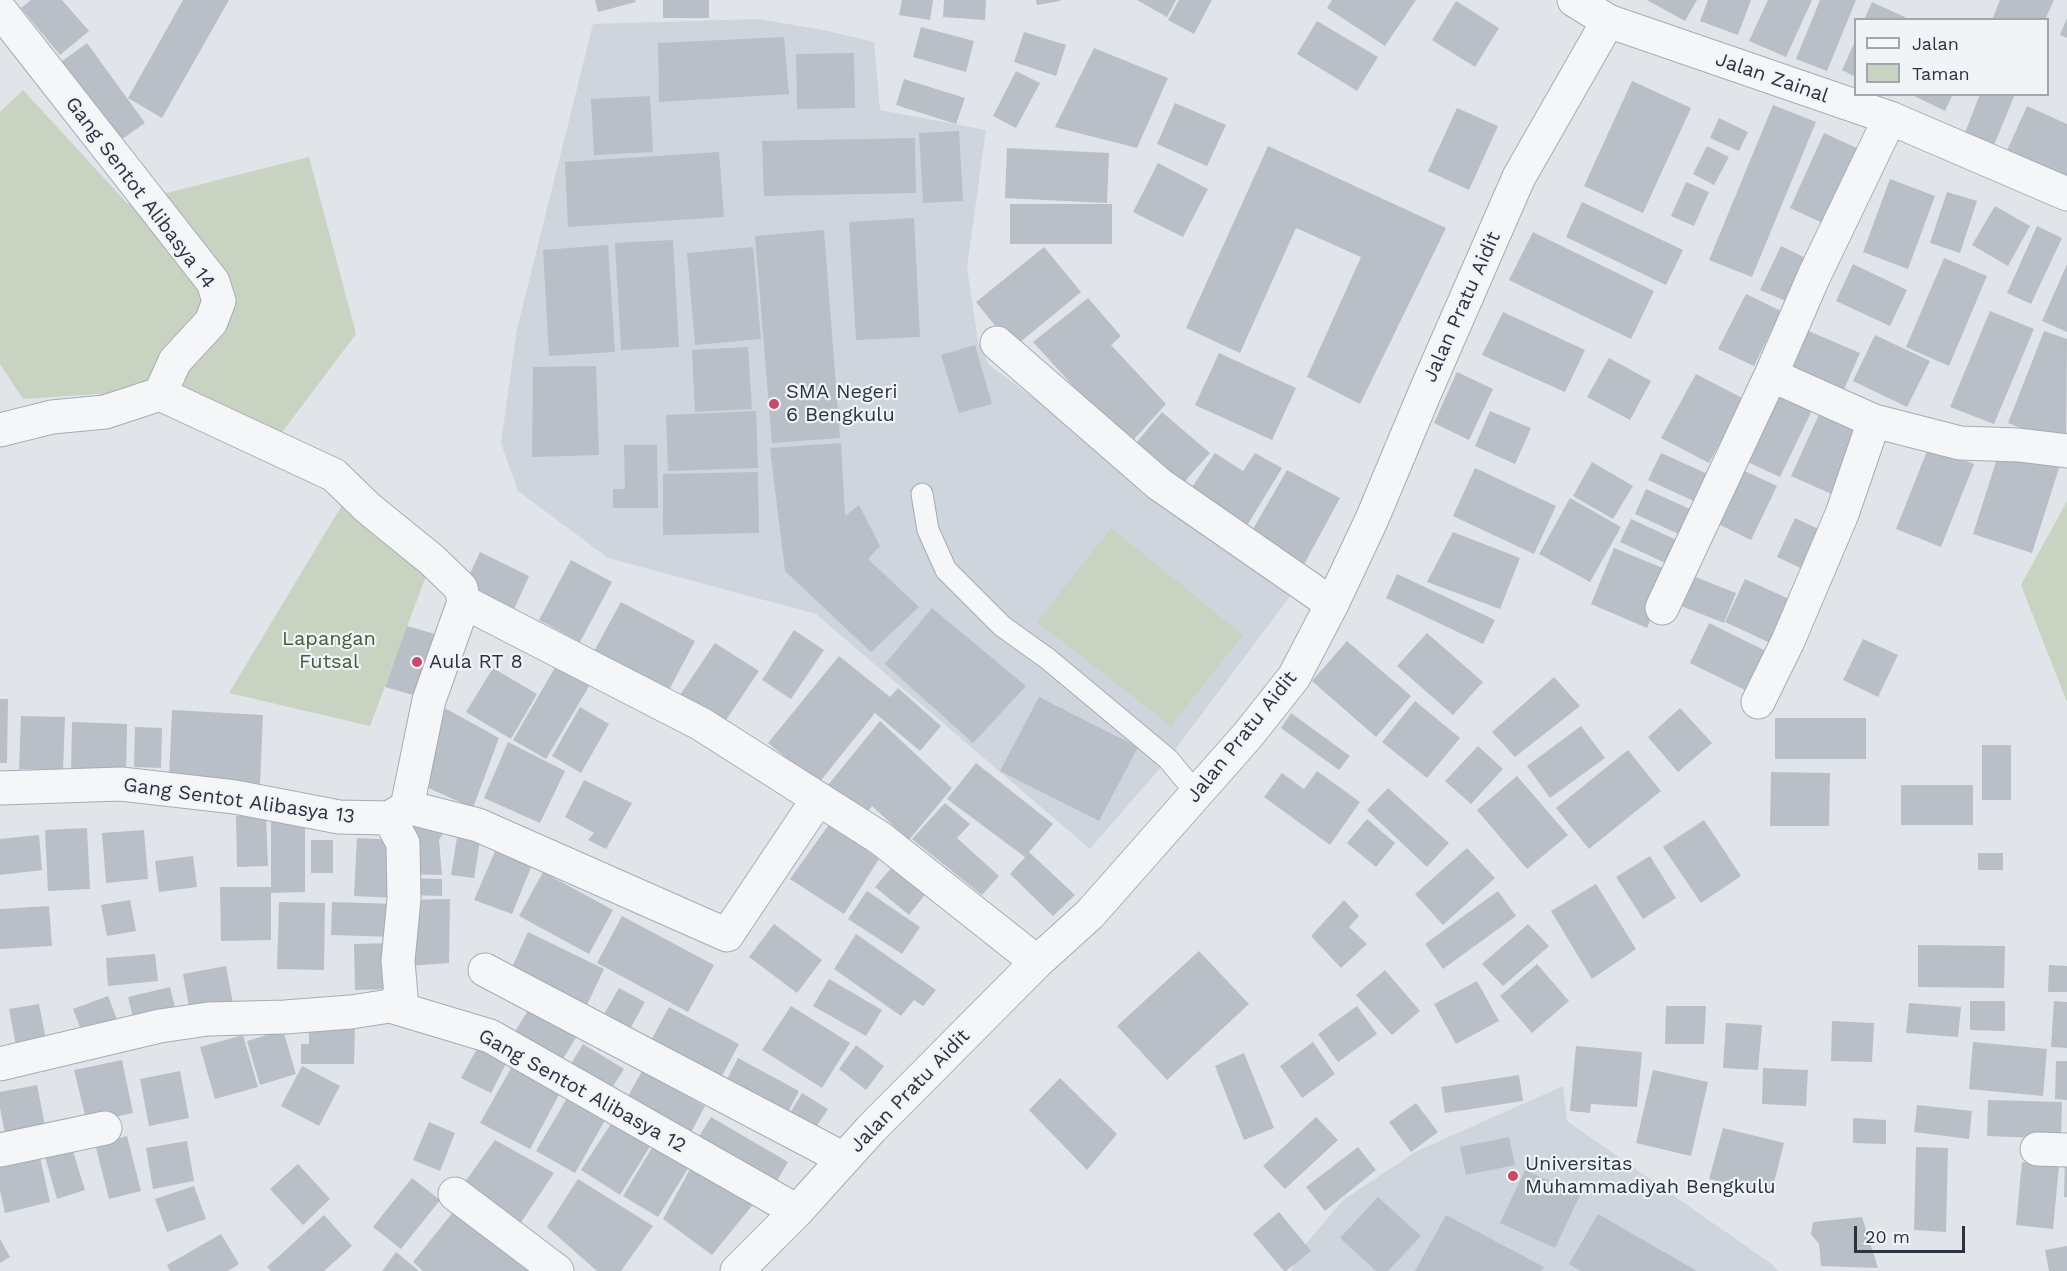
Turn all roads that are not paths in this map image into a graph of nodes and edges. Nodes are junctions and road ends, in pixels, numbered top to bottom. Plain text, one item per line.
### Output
1 (1574, 0) edge
2 (0, 10) edge
3 (1608, 21) junction
4 (1890, 118) junction
5 (2067, 194) edge
6 (997, 344) dead end
7 (1771, 375) junction
8 (160, 394) junction
9 (1874, 421) junction
10 (0, 430) edge
11 (2067, 451) edge
12 (922, 494) dead end
13 (464, 602) junction
14 (1332, 604) junction
15 (1662, 608) dead end
16 (1758, 702) dead end
17 (0, 788) edge
18 (1197, 794) junction
19 (818, 799) junction
20 (398, 812) junction
21 (1037, 962) junction
22 (485, 970) dead end
23 (390, 1006) junction
24 (0, 1064) edge
25 (105, 1128) dead end
26 (0, 1150) edge
27 (844, 1159) junction
28 (455, 1194) dead end
29 (797, 1211) junction
30 (557, 1271) edge
31 (737, 1271) edge

1 - 3 street, Jalan Zainal
2 - 8 street, Gang Sentot Alibasya 14
3 - 4 street, Jalan Zainal
3 - 14 street, Jalan Pratu Aidit
4 - 5 street, Jalan Zainal
4 - 7 street
6 - 14 street
7 - 9 street
7 - 15 street
8 - 10 street
8 - 13 street
9 - 11 street
9 - 16 street
12 - 18 lane
13 - 19 street
13 - 20 street
14 - 18 street, Jalan Pratu Aidit
17 - 20 street, Gang Sentot Alibasya 13
18 - 21 street, Jalan Pratu Aidit
19 - 20 street, Gang Sentot Alibasya 13
19 - 21 street
20 - 23 street
21 - 27 street, Jalan Pratu Aidit
22 - 27 street
23 - 24 street, Gang Sentot Alibasya 12
23 - 29 street, Gang Sentot Alibasya 12
25 - 26 street
27 - 29 street, Jalan Pratu Aidit
28 - 30 street
29 - 31 street, Jalan Pratu Aidit

